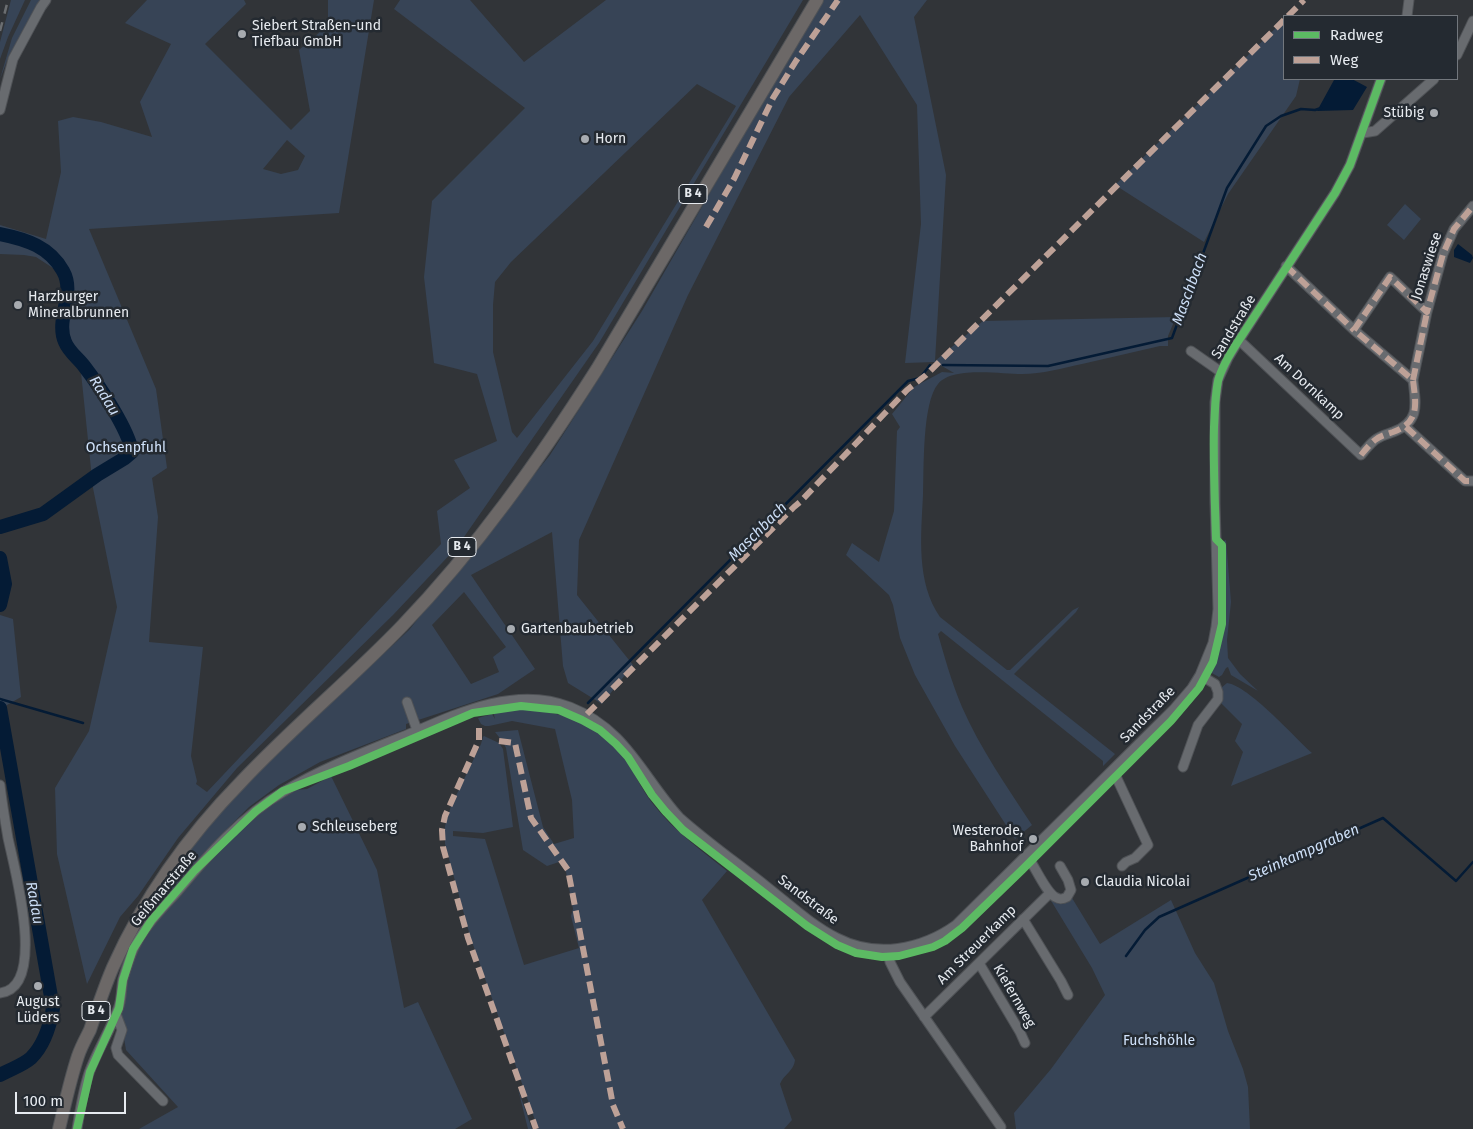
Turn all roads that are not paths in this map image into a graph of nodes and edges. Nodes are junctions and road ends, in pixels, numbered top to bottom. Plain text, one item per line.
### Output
1 (46, 0) edge
2 (809, 0) edge
3 (818, 0) edge
4 (1409, 0) edge
5 (1407, 15) edge
6 (1473, 21) edge
7 (1458, 53) edge
8 (1382, 80) edge
9 (1433, 80) edge
10 (0, 110) edge
11 (1363, 133) junction
12 (1473, 206) edge
13 (1286, 266) junction
14 (1427, 312) junction
15 (1354, 330) junction
16 (1239, 340) junction
17 (1191, 351) dead end
18 (1222, 372) junction
19 (1413, 380) junction
20 (1406, 426) junction
21 (1473, 481) edge
22 (400, 622) junction
23 (1200, 674) junction
24 (407, 702) dead end
25 (417, 730) junction
26 (1183, 767) dead end
27 (1113, 770) junction
28 (0, 785) edge
29 (679, 817) joint
30 (1027, 856) junction
31 (1060, 866) dead end
32 (1122, 866) dead end
33 (1050, 893) junction
34 (1023, 919) junction
35 (888, 950) junction
36 (978, 963) junction
37 (0, 993) edge
38 (1068, 995) dead end
39 (116, 1014) junction
40 (924, 1017) junction
41 (1025, 1043) dead end
42 (163, 1101) dead end
43 (1001, 1127) dead end
44 (59, 1129) edge
45 (77, 1129) edge

1 - 10 street
2 - 22 highway, B 4
3 - 22 highway, B 4
4 - 5 street
6 - 7 street
8 - 11 street, Sandstraße
9 - 11 street
11 - 13 street, Sandstraße
12 - 14 street, Jonaswiese
13 - 15 street
13 - 16 street, Sandstraße
14 - 15 street, Jonaswiese
14 - 19 street, Jonaswiese
15 - 19 street
16 - 18 street, Sandstraße
16 - 20 street, Am Dornkamp
17 - 18 street, Sandstraße
18 - 23 street, Sandstraße
19 - 20 street, Jonaswiese
20 - 21 street
22 - 44 highway, B 4
23 - 26 street
23 - 27 street, Sandstraße
24 - 25 street
25 - 29 street, Geißmarstraße
25 - 39 street, Geißmarstraße
27 - 30 street, Sandstraße
27 - 32 street
28 - 37 street
29 - 35 street, Sandstraße
30 - 33 street
30 - 35 street, Sandstraße
31 - 33 street
33 - 34 street, Am Streuerkamp
34 - 36 street, Am Streuerkamp
34 - 38 street
35 - 40 street
36 - 40 street, Am Streuerkamp
36 - 41 street, Kiefernweg
39 - 42 street
39 - 45 street, Geißmarstraße
40 - 43 street

